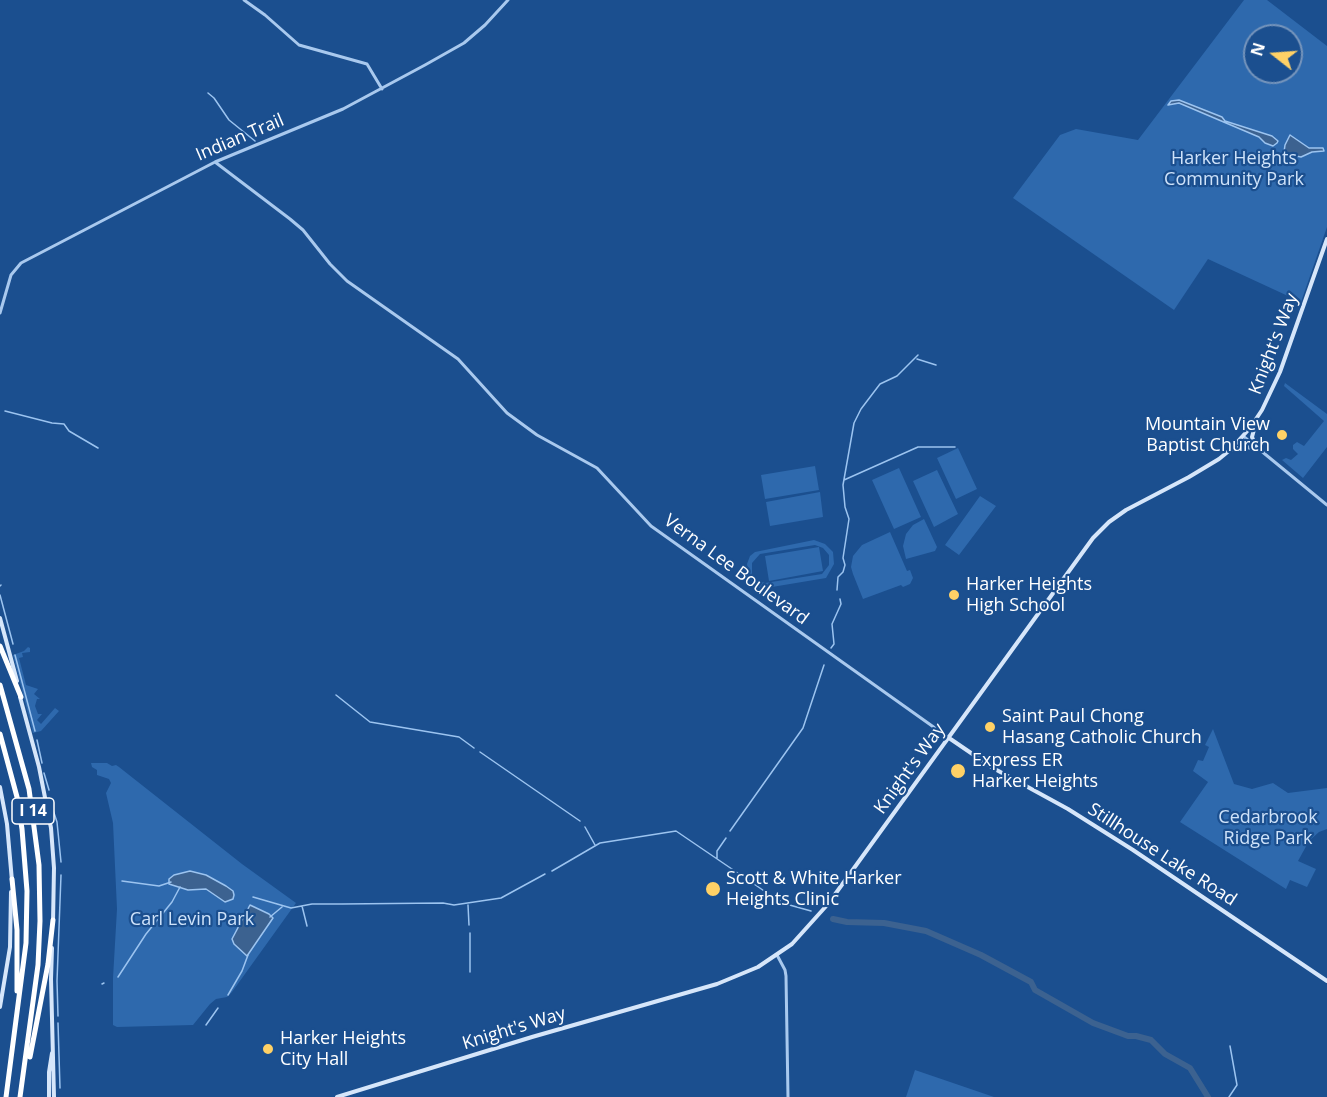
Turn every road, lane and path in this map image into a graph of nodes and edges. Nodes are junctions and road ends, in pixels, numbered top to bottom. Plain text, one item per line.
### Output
1 (244, 0) edge
2 (508, 0) edge
3 (382, 89) junction
4 (215, 162) junction
5 (1327, 238) edge
6 (0, 313) edge
7 (1257, 418) junction
8 (1243, 436) junction
9 (1257, 447) junction
10 (1230, 450) junction
11 (1327, 505) edge
12 (0, 618) edge
13 (0, 646) edge
14 (0, 686) edge
15 (21, 697) junction
16 (0, 734) edge
17 (949, 738) junction
18 (0, 787) edge
19 (12, 879) junction
20 (53, 920) junction
21 (777, 955) junction
22 (1327, 981) edge
23 (0, 1007) edge
24 (14, 1043) junction
25 (53, 1047) junction
26 (23, 1081) junction
27 (6, 1097) edge
28 (20, 1097) edge
29 (50, 1097) edge
30 (54, 1097) edge
31 (337, 1097) edge
32 (788, 1097) edge

1 - 3 street
2 - 3 street, Indian Trail
3 - 4 street, Indian Trail
4 - 6 street, Indian Trail
4 - 17 street, Verna Lee Boulevard
5 - 7 main road, Knight's Way
7 - 8 main road, Knight's Way
7 - 9 main road
8 - 9 street
8 - 10 main road, Knight's Way
9 - 10 main road
9 - 11 street
10 - 17 main road, Knight's Way
12 - 15 main road
13 - 15 highway
14 - 26 highway, I 14
15 - 20 main road
16 - 24 highway, I 14
17 - 21 main road, Knight's Way
17 - 22 main road, Stillhouse Lake Road
18 - 19 main road
19 - 23 main road
19 - 24 highway
20 - 25 main road
20 - 26 highway
21 - 31 main road, Knight's Way
21 - 32 street
24 - 27 highway, I 14
25 - 29 main road
25 - 30 main road
26 - 28 highway, I 14

